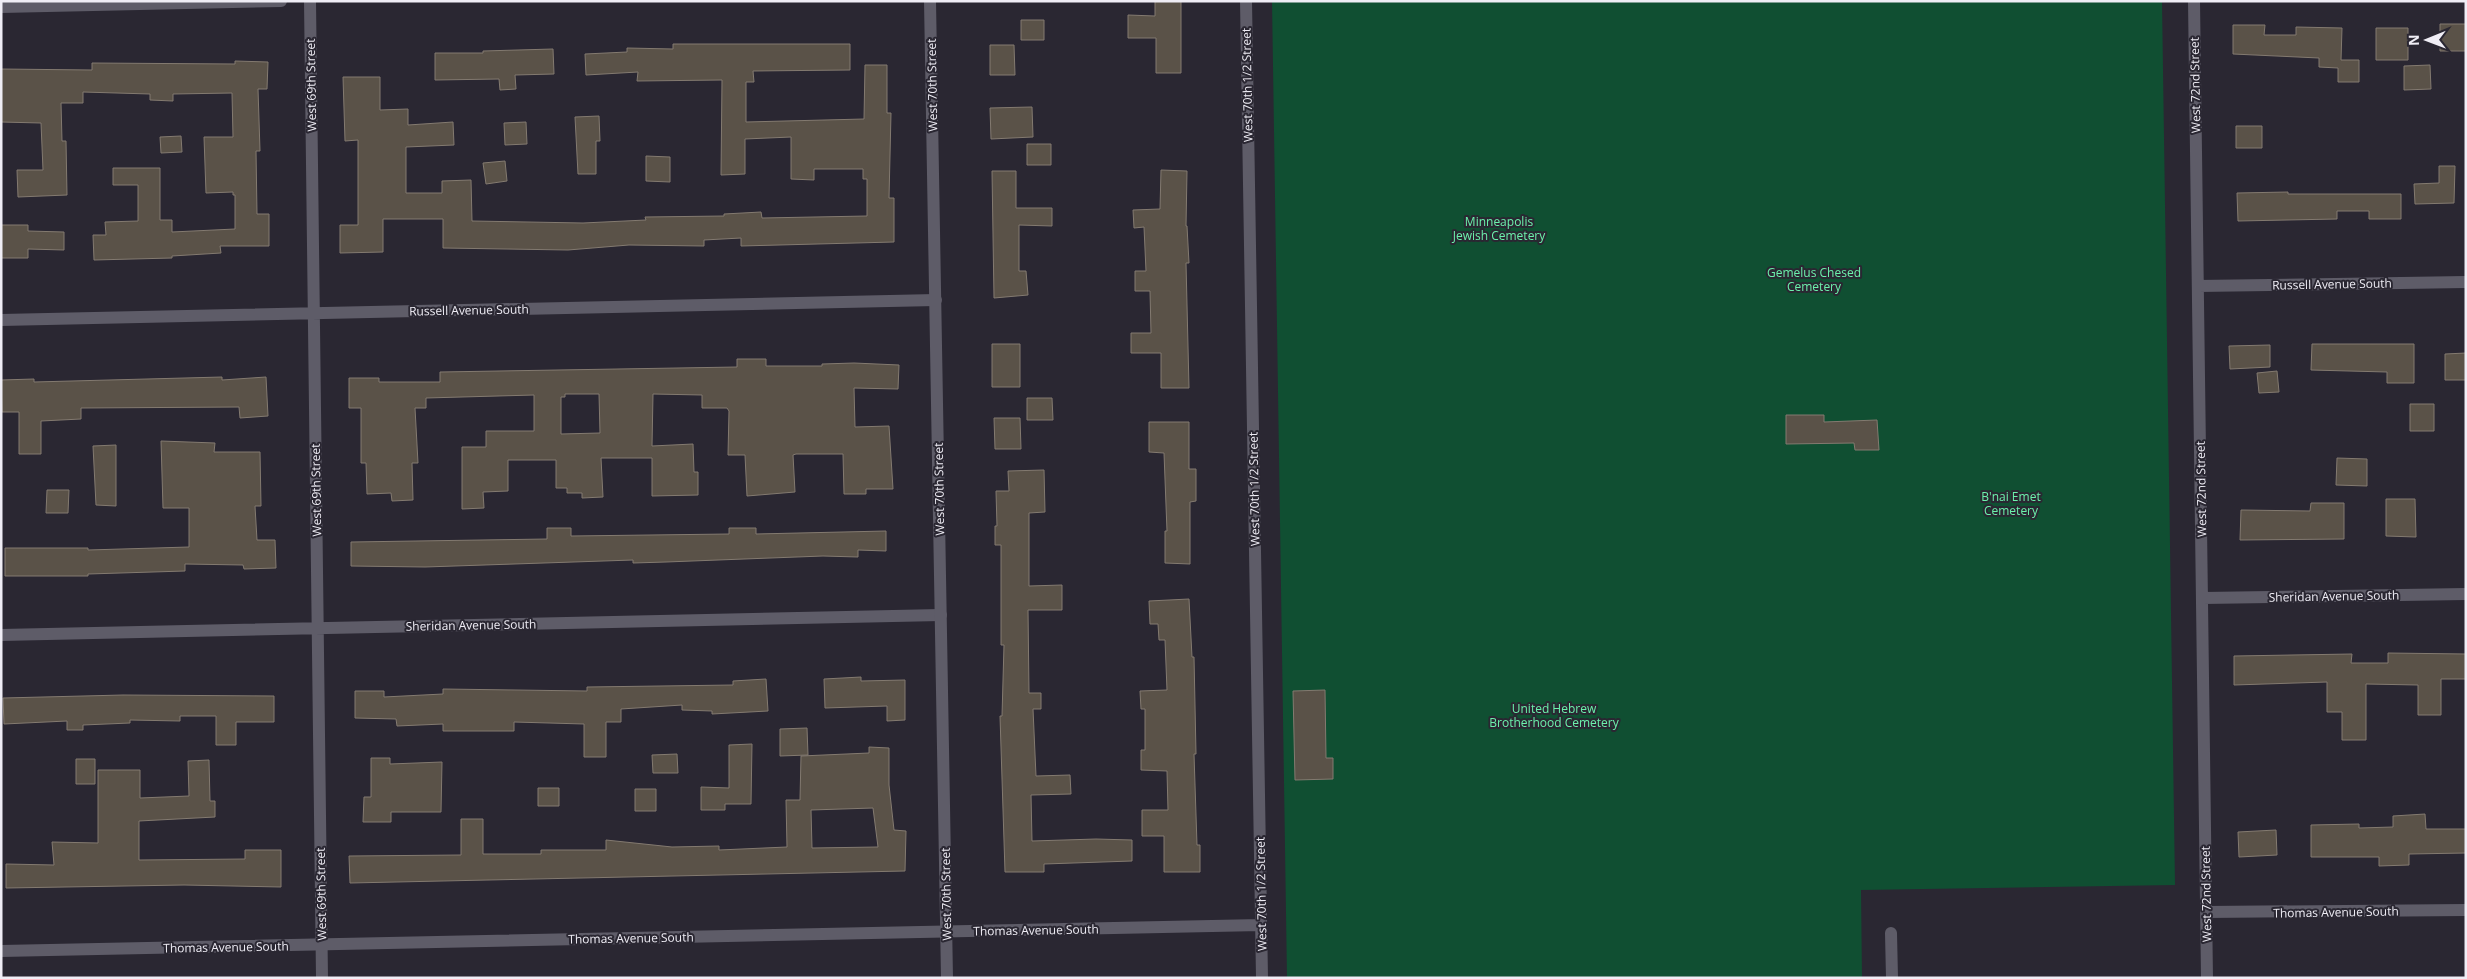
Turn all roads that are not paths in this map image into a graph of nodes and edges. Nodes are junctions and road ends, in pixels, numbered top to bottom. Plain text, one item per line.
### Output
1 (281, 1) edge
2 (310, 1) edge
3 (930, 1) edge
4 (1246, 1) edge
5 (2194, 1) edge
6 (1, 7) edge
7 (2466, 282) edge
8 (2198, 286) junction
9 (936, 300) junction
10 (313, 314) junction
11 (1, 320) edge
12 (2466, 594) edge
13 (2203, 598) junction
14 (941, 615) junction
15 (317, 628) junction
16 (1, 635) edge
17 (2466, 910) edge
18 (2206, 912) junction
19 (1261, 926) junction
20 (947, 932) junction
21 (1891, 933) dead end
22 (322, 945) junction
23 (1, 951) edge
24 (322, 978) edge
25 (947, 978) edge
26 (1262, 978) edge
27 (1892, 978) edge
28 (2207, 978) edge

1 - 6 street
2 - 10 street, West 69th Street
3 - 9 street, West 70th Street
4 - 19 street, West 70th 1/2 Street
5 - 8 street, West 72nd Street
7 - 8 street, Russell Avenue South
8 - 13 street, West 72nd Street
9 - 10 street, Russell Avenue South
9 - 14 street, West 70th Street
10 - 11 street, Russell Avenue South
10 - 15 street, West 69th Street
12 - 13 street, Sheridan Avenue South
13 - 18 street, West 72nd Street
14 - 15 street, Sheridan Avenue South
14 - 20 street, West 70th Street
15 - 16 street, Sheridan Avenue South
15 - 22 street, West 69th Street
17 - 18 street, Thomas Avenue South
18 - 28 street, West 72nd Street
19 - 20 street, Thomas Avenue South
19 - 26 street, West 70th 1/2 Street
20 - 22 street, Thomas Avenue South
20 - 25 street, West 70th Street
21 - 27 street
22 - 23 street, Thomas Avenue South
22 - 24 street, West 69th Street

